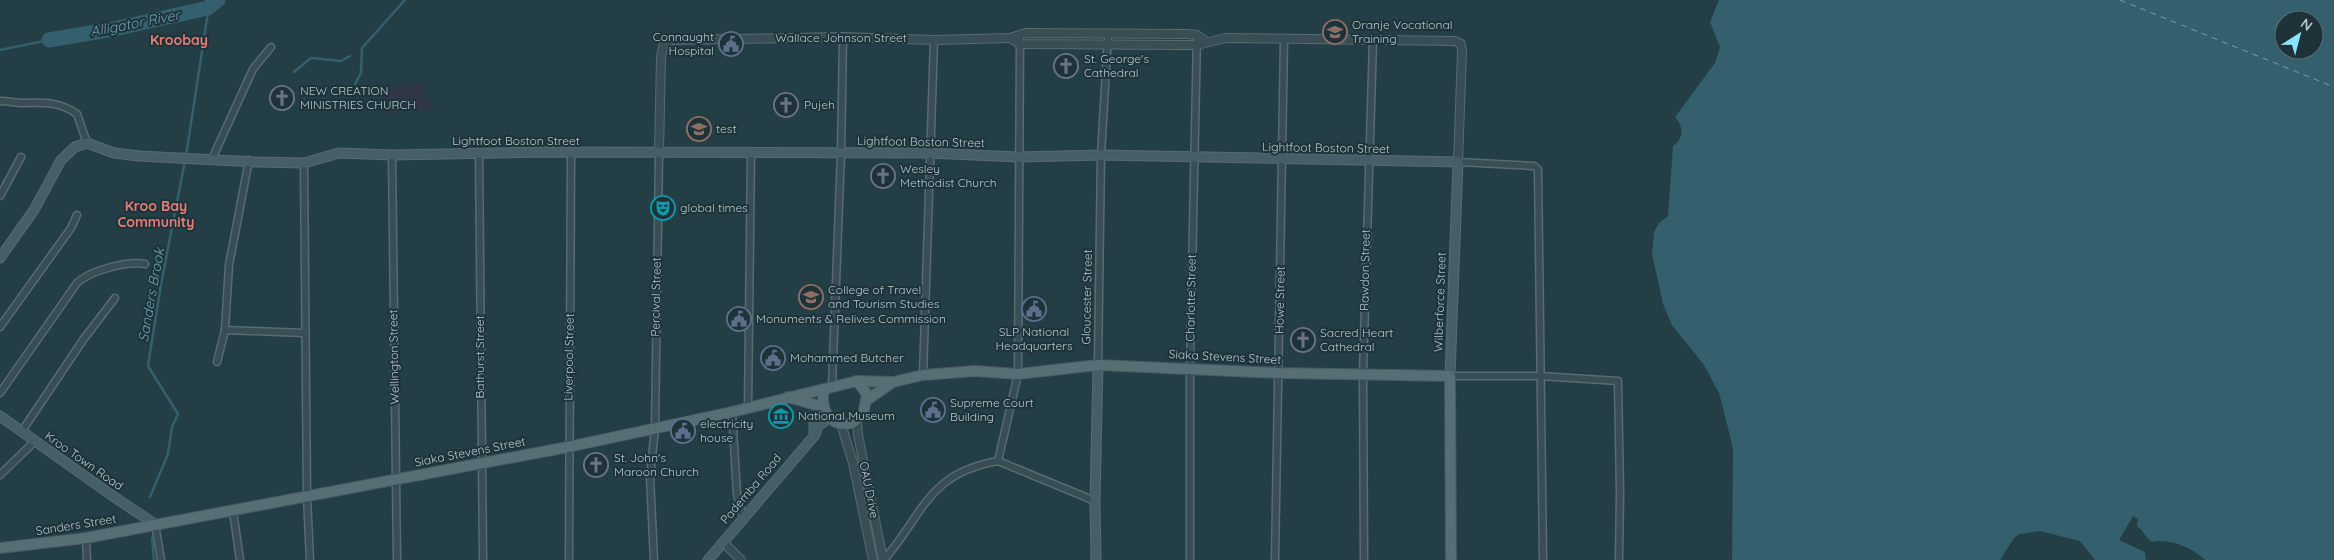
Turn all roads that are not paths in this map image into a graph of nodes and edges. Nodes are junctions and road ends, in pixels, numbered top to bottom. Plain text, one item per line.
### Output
1 (1020, 33) junction
2 (1108, 35) junction
3 (1196, 35) junction
4 (843, 37) junction
5 (1010, 38) junction
6 (673, 40) joint
7 (934, 40) junction
8 (1284, 40) junction
9 (1374, 40) junction
10 (1207, 42) junction
11 (1020, 44) junction
12 (1108, 45) junction
13 (1197, 45) junction
14 (270, 47) dead end
15 (0, 101) edge
16 (87, 143) junction
17 (751, 152) junction
18 (841, 152) junction
19 (479, 153) junction
20 (571, 153) junction
21 (659, 153) junction
22 (929, 153) junction
23 (392, 155) junction
24 (1102, 155) junction
25 (21, 157) dead end
26 (1020, 157) junction
27 (1194, 158) junction
28 (212, 159) junction
29 (249, 160) junction
30 (1283, 160) junction
31 (1368, 162) junction
32 (1458, 162) junction
33 (304, 163) junction
34 (0, 196) edge
35 (77, 215) dead end
36 (0, 258) edge
37 (145, 264) dead end
38 (115, 298) dead end
39 (0, 327) edge
40 (225, 330) junction
41 (304, 333) junction
42 (217, 362) dead end
43 (1098, 365) junction
44 (1190, 368) junction
45 (1279, 373) junction
46 (1363, 373) junction
47 (1018, 374) junction
48 (923, 375) junction
49 (1450, 376) junction
50 (1540, 376) junction
51 (857, 381) junction
52 (893, 382) junction
53 (828, 387) junction
54 (0, 393) edge
55 (787, 397) junction
56 (867, 400) junction
57 (748, 408) junction
58 (732, 412) junction
59 (825, 412) junction
60 (0, 416) edge
61 (858, 420) junction
62 (841, 424) junction
63 (654, 429) junction
64 (22, 431) junction
65 (35, 441) junction
66 (568, 447) junction
67 (998, 461) junction
68 (481, 462) junction
69 (0, 475) edge
70 (396, 480) junction
71 (307, 497) junction
72 (1095, 501) junction
73 (233, 511) junction
74 (743, 518) junction
75 (155, 524) junction
76 (86, 538) junction
77 (723, 542) junction
78 (0, 548) edge
79 (87, 560) edge
80 (161, 560) edge
81 (240, 560) edge
82 (310, 560) edge
83 (397, 560) edge
84 (483, 560) edge
85 (569, 560) edge
86 (654, 560) edge
87 (708, 560) edge
88 (741, 560) edge
89 (873, 560) edge
90 (883, 560) edge
91 (1096, 560) edge
92 (1190, 560) edge
93 (1275, 560) edge
94 (1364, 560) edge
95 (1451, 560) edge
96 (1543, 560) edge
97 (1619, 560) edge

1 - 2 street, Wallace Johnson Street
1 - 5 street, Wallace Johnson Street
1 - 11 street
2 - 3 street, Wallace Johnson Street
2 - 12 street, Gloucester Street
3 - 10 street
3 - 13 street, Charlotte Street
4 - 6 street, Wallace Johnson Street
4 - 7 street, Wallace Johnson Street
4 - 18 street
5 - 7 street, Wallace Johnson Street
5 - 11 street
6 - 21 street, Percival Street
7 - 22 street
8 - 9 street
8 - 10 street
8 - 30 street, Howe Street
9 - 31 street, Rawdon Street
9 - 32 street, Wilberforce Street
10 - 13 street
11 - 12 street
11 - 26 street
12 - 13 street
12 - 24 street, Gloucester Street
13 - 27 street, Charlotte Street
14 - 28 street
15 - 16 street
16 - 28 main road, Lightfoot Boston Street
16 - 36 main road
17 - 18 main road, Lightfoot Boston Street
17 - 21 main road, Lightfoot Boston Street
17 - 57 street
18 - 22 main road, Lightfoot Boston Street
18 - 53 street
19 - 20 main road, Lightfoot Boston Street
19 - 23 main road, Lightfoot Boston Street
19 - 68 street, Bathurst Street
20 - 21 main road, Lightfoot Boston Street
20 - 66 street, Liverpool Street
21 - 63 street, Percival Street
22 - 26 main road, Lightfoot Boston Street
22 - 48 street
23 - 33 main road, Lightfoot Boston Street
23 - 70 street, Wellington Street
24 - 26 main road, Lightfoot Boston Street
24 - 27 main road, Lightfoot Boston Street
24 - 43 street, Gloucester Street
25 - 34 street
26 - 47 street
27 - 30 main road, Lightfoot Boston Street
27 - 44 street, Charlotte Street
28 - 29 main road, Lightfoot Boston Street
29 - 33 main road, Lightfoot Boston Street
29 - 40 street
30 - 31 main road, Lightfoot Boston Street
30 - 45 street, Howe Street
31 - 32 main road, Lightfoot Boston Street
31 - 46 street, Rawdon Street
32 - 49 main road, Wilberforce Street
32 - 50 street, Lightfoot Boston Street
33 - 41 street
35 - 39 street
37 - 54 street
38 - 64 street
40 - 41 street
40 - 42 street
41 - 71 street
43 - 44 main road, Siaka Stevens Street
43 - 47 main road, Siaka Stevens Street
43 - 72 main road, Gloucester Street
44 - 45 main road, Siaka Stevens Street
44 - 92 street, Charlotte Street
45 - 46 main road, Siaka Stevens Street
45 - 93 street, Howe Street
46 - 49 main road, Siaka Stevens Street
46 - 94 street, Rawdon Street
47 - 48 main road, Siaka Stevens Street
47 - 67 street
48 - 52 main road, Siaka Stevens Street
49 - 50 street, Siaka Stevens Street
49 - 95 main road, Wilberforce Street
50 - 96 street
50 - 97 street, Siaka Stevens Street
51 - 52 main road, Siaka Stevens Street
51 - 53 main road
51 - 56 main road
52 - 56 main road, Siaka Stevens Street
53 - 55 main road, Siaka Stevens Street
53 - 59 main road
55 - 57 main road, Siaka Stevens Street
55 - 59 main road
56 - 61 main road
57 - 58 main road, Siaka Stevens Street
58 - 63 main road, Siaka Stevens Street
58 - 74 street
59 - 62 main road
59 - 74 main road, Pademba Road
60 - 64 main road, Kroo Town Road
61 - 62 main road
61 - 90 street, OAU Drive
62 - 89 street, OAU Drive
63 - 66 main road, Siaka Stevens Street
63 - 86 street, Percival Street
64 - 65 main road, Kroo Town Road
65 - 69 street
65 - 75 main road, Kroo Town Road
66 - 68 main road, Siaka Stevens Street
66 - 85 street, Liverpool Street
67 - 72 street
67 - 90 street
68 - 70 main road, Siaka Stevens Street
68 - 84 street, Bathurst Street
70 - 71 main road, Siaka Stevens Street
70 - 83 street, Wellington Street
71 - 73 main road, Siaka Stevens Street
71 - 82 street
72 - 91 main road, Gloucester Street
73 - 75 main road, Siaka Stevens Street
73 - 81 street
74 - 77 main road, Pademba Road
75 - 76 main road, Sanders Street
75 - 80 street
76 - 78 main road, Sanders Street
76 - 79 street
77 - 87 main road, Pademba Road
77 - 88 street

